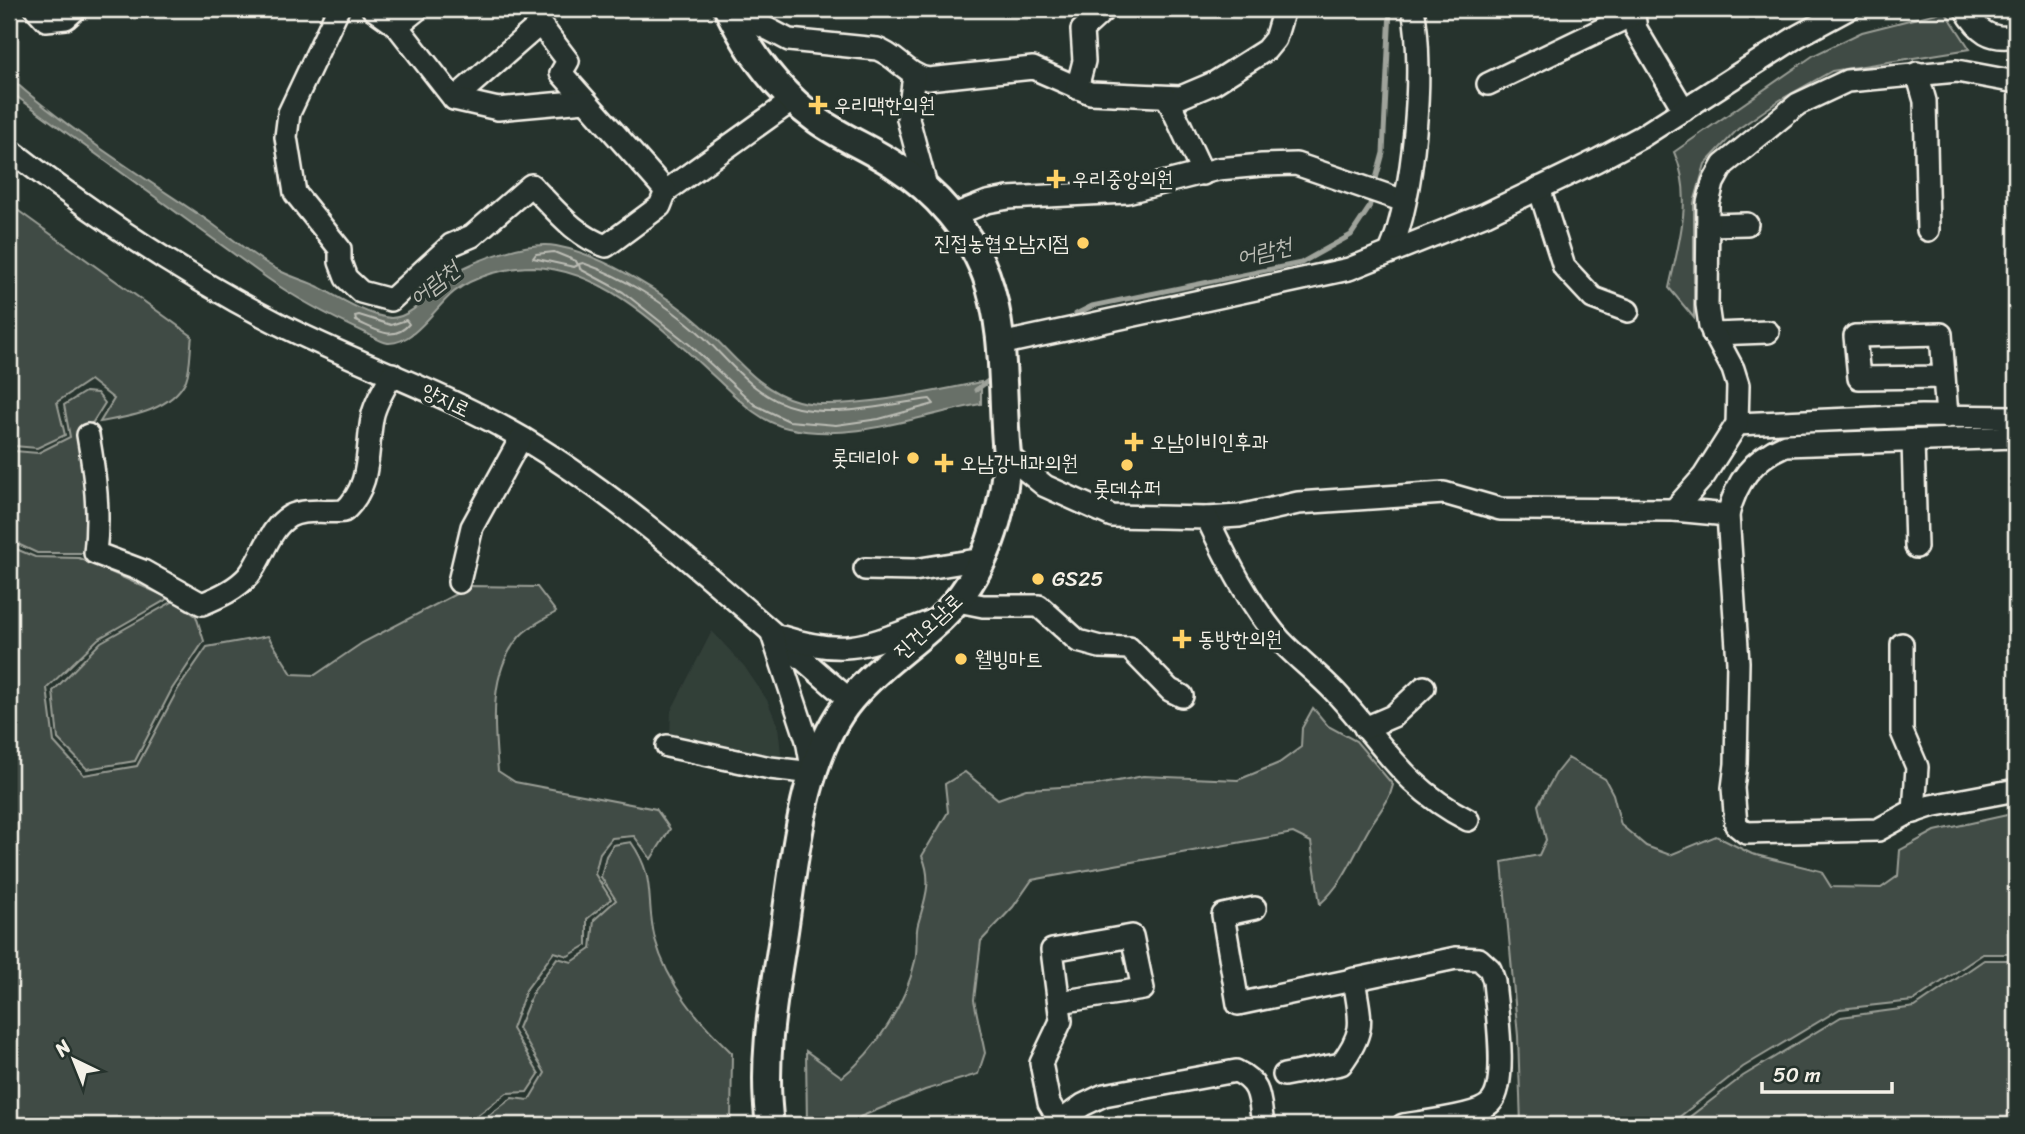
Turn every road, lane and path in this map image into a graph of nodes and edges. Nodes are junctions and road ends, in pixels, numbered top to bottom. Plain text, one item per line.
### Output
1 (36, 9) edge
2 (76, 9) edge
3 (338, 9) edge
4 (373, 9) edge
5 (418, 9) edge
6 (729, 9) edge
7 (1105, 9) edge
8 (1284, 9) edge
9 (1413, 9) edge
10 (1848, 9) edge
11 (1965, 9) edge
12 (1633, 11) edge
13 (397, 26) junction
14 (2016, 36) edge
15 (1917, 73) junction
16 (914, 76) junction
17 (2016, 82) edge
18 (1488, 84) dead end
19 (1077, 88) junction
20 (454, 99) junction
21 (1168, 99) junction
22 (793, 100) junction
23 (585, 101) junction
24 (1684, 110) junction
25 (9, 149) edge
26 (1203, 174) junction
27 (1539, 188) junction
28 (927, 190) junction
29 (666, 191) junction
30 (1394, 198) junction
31 (951, 216) junction
32 (1747, 224) dead end
33 (1708, 225) junction
34 (1928, 230) dead end
35 (1390, 252) junction
36 (1628, 311) dead end
37 (1768, 332) dead end
38 (1713, 334) junction
39 (1000, 344) junction
40 (392, 374) junction
41 (1944, 377) dead end
42 (1947, 417) junction
43 (2016, 417) edge
44 (1737, 424) junction
45 (88, 435) dead end
46 (2016, 437) edge
47 (521, 438) junction
48 (1913, 440) junction
49 (1007, 455) junction
50 (1674, 510) junction
51 (1728, 515) junction
52 (1207, 518) junction
53 (1916, 547) dead end
54 (983, 559) junction
55 (865, 569) dead end
56 (459, 582) dead end
57 (949, 610) junction
58 (772, 635) junction
59 (1902, 644) dead end
60 (1424, 687) dead end
61 (1182, 696) dead end
62 (850, 701) junction
63 (1365, 729) junction
64 (667, 746) dead end
65 (813, 774) junction
66 (2016, 790) edge
67 (1914, 812) junction
68 (1468, 820) dead end
69 (1255, 908) dead end
70 (1353, 979) junction
71 (1059, 1002) dead end
72 (1284, 1075) dead end
73 (1061, 1123) edge
74 (770, 1125) edge
75 (1264, 1125) edge
76 (1403, 1125) edge

1 - 2 street
3 - 29 street
4 - 13 street
5 - 13 street
6 - 16 street
6 - 22 main road, 진건오남로
7 - 19 street
8 - 21 street
9 - 30 street
10 - 24 street
11 - 14 street
12 - 18 street
12 - 24 street
13 - 20 street
15 - 17 street
15 - 33 street
15 - 34 street
16 - 19 street
16 - 28 street
19 - 21 street
20 - 23 street
20 - 23 street
21 - 26 street
22 - 28 main road, 진건오남로
22 - 29 street
23 - 29 street
24 - 27 street
25 - 40 street, 양지로
26 - 30 street
26 - 31 street
27 - 35 street
27 - 36 street
28 - 31 main road, 진건오남로
30 - 35 street
31 - 39 main road, 진건오남로
32 - 33 street
33 - 38 street
35 - 39 street
37 - 38 street
38 - 44 street
39 - 49 main road, 진건오남로
40 - 45 street
40 - 47 street, 양지로
41 - 42 street
42 - 43 street
42 - 44 street
44 - 50 street
46 - 48 street
47 - 56 street
47 - 58 street, 양지로
48 - 51 street
48 - 53 street
49 - 52 street
49 - 54 main road, 진건오남로
50 - 51 street
50 - 52 street
51 - 67 street
52 - 63 street
54 - 55 street
54 - 57 main road, 진건오남로
57 - 58 street
57 - 61 street
57 - 62 main road, 진건오남로
58 - 62 street, 양지로
58 - 65 street
59 - 67 street
60 - 63 street
62 - 65 main road, 진건오남로
63 - 68 street
64 - 65 street
65 - 74 main road, 진건오남로
66 - 67 street
69 - 70 street
70 - 72 street
70 - 76 street
71 - 73 street
73 - 75 street

